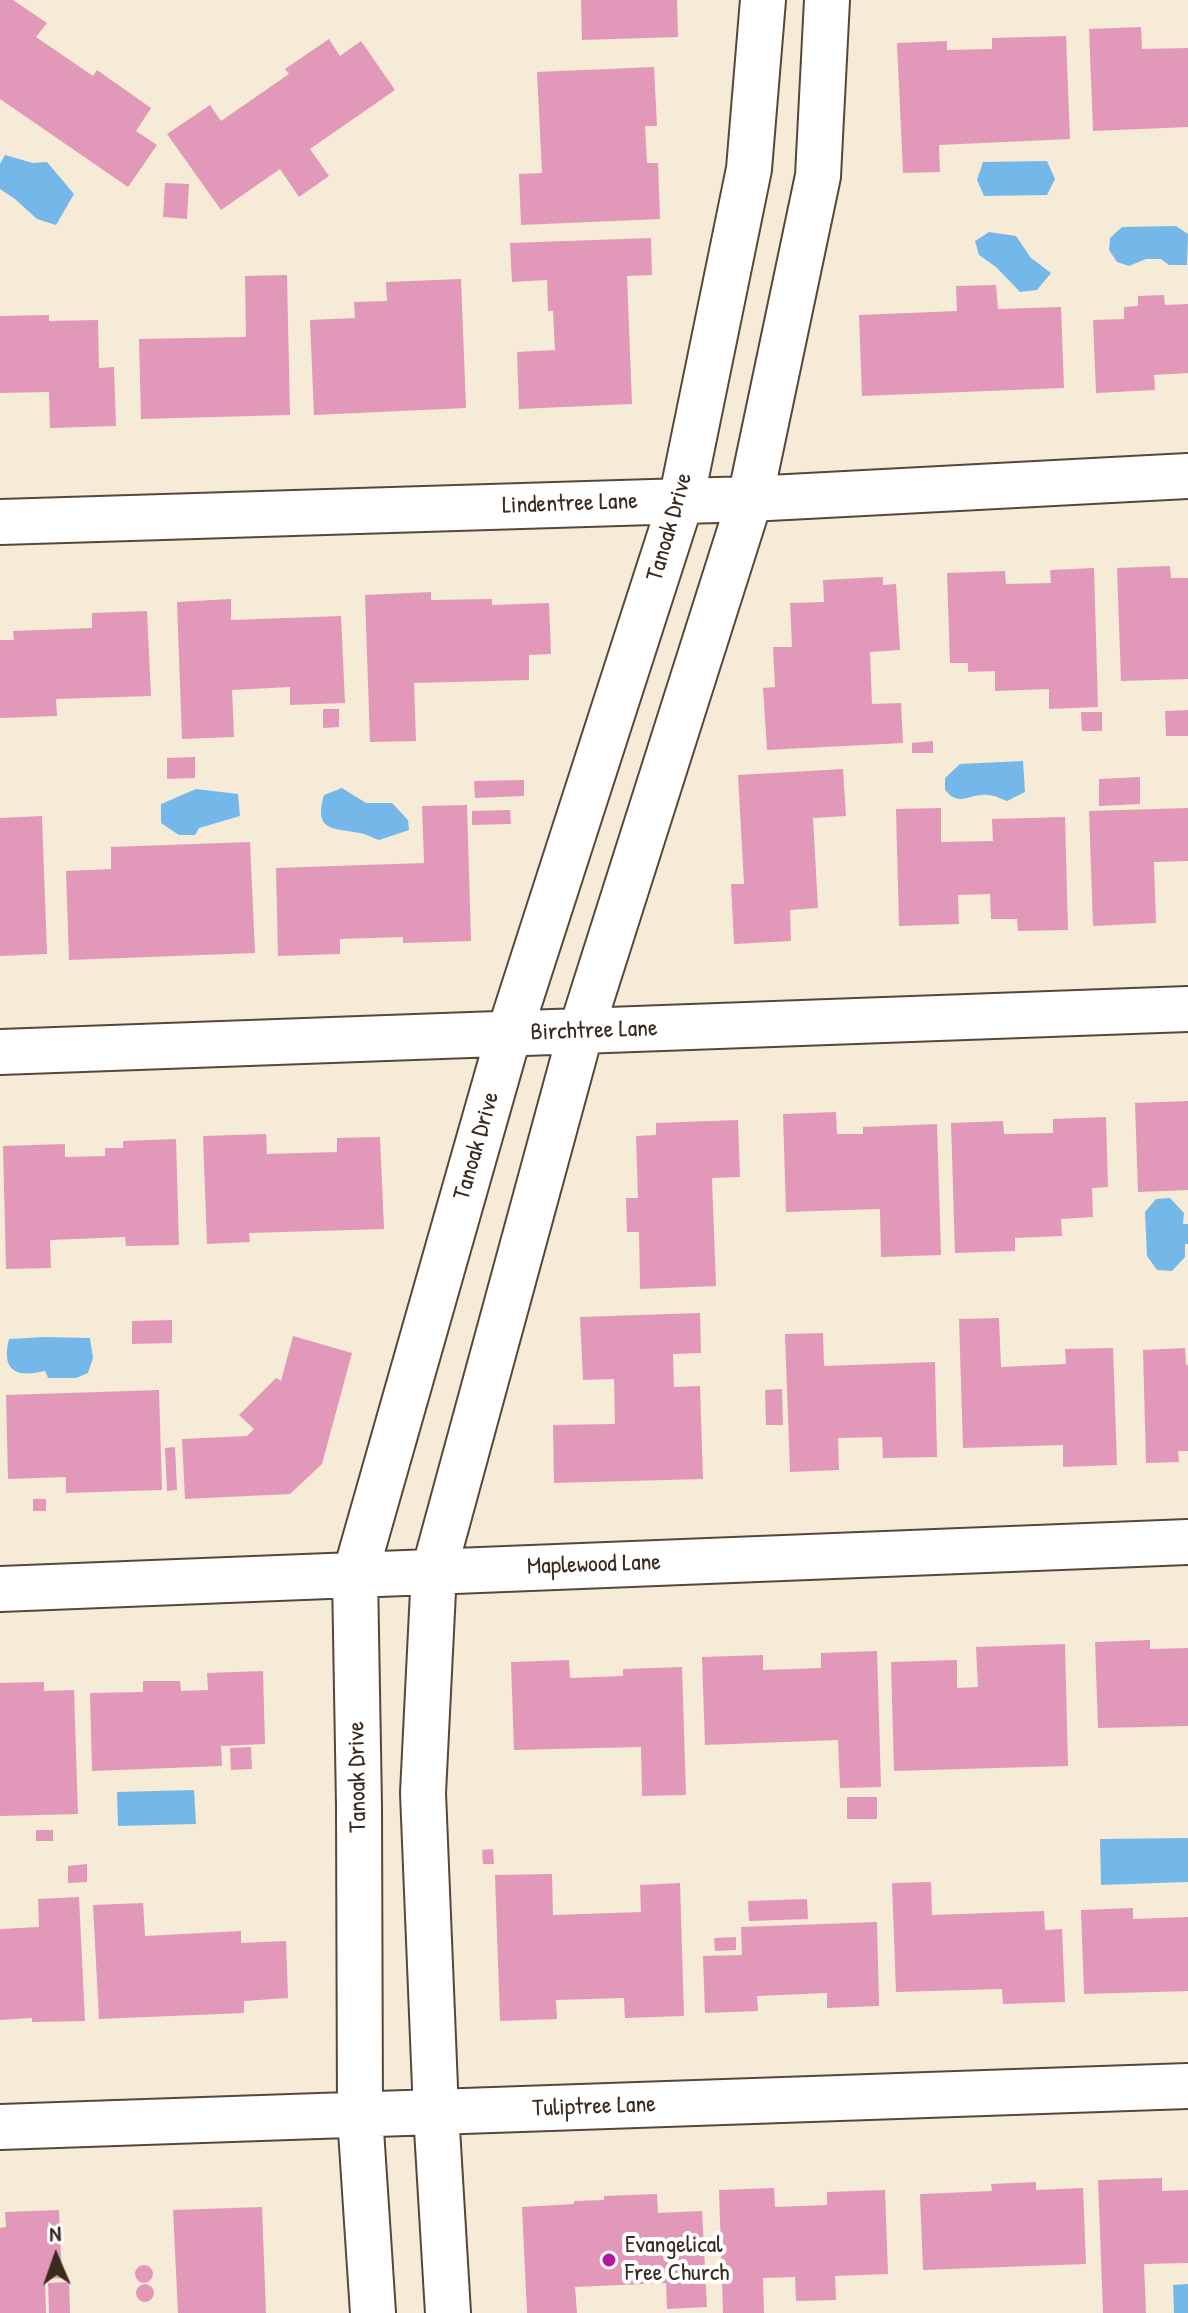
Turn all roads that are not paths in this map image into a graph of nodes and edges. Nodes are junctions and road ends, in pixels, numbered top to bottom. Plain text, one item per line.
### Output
1 (763, 0) edge
2 (827, 0) edge
3 (1188, 476) edge
4 (750, 499) junction
5 (681, 501) junction
6 (0, 522) edge
7 (1188, 1009) edge
8 (581, 1031) junction
9 (509, 1034) junction
10 (0, 1052) edge
11 (1188, 1542) edge
12 (434, 1571) junction
13 (355, 1575) junction
14 (0, 1589) edge
15 (1188, 2086) edge
16 (436, 2112) junction
17 (360, 2115) junction
18 (0, 2127) edge
19 (373, 2313) edge
20 (448, 2313) edge

1 - 5 street, Tanoak Drive
2 - 4 street
3 - 4 street, Lindentree Lane
4 - 5 street, Lindentree Lane
4 - 8 street
5 - 6 street, Lindentree Lane
5 - 9 street, Tanoak Drive
7 - 8 street, Birchtree Lane
8 - 9 street, Birchtree Lane
8 - 12 street
9 - 10 street, Birchtree Lane
9 - 13 street, Tanoak Drive
11 - 12 street, Maplewood Lane
12 - 13 street, Maplewood Lane
12 - 16 street
13 - 14 street, Maplewood Lane
13 - 17 street, Tanoak Drive
15 - 16 street, Tuliptree Lane
16 - 17 street, Tuliptree Lane
16 - 20 street
17 - 18 street, Tuliptree Lane
17 - 19 street, Tanoak Drive

